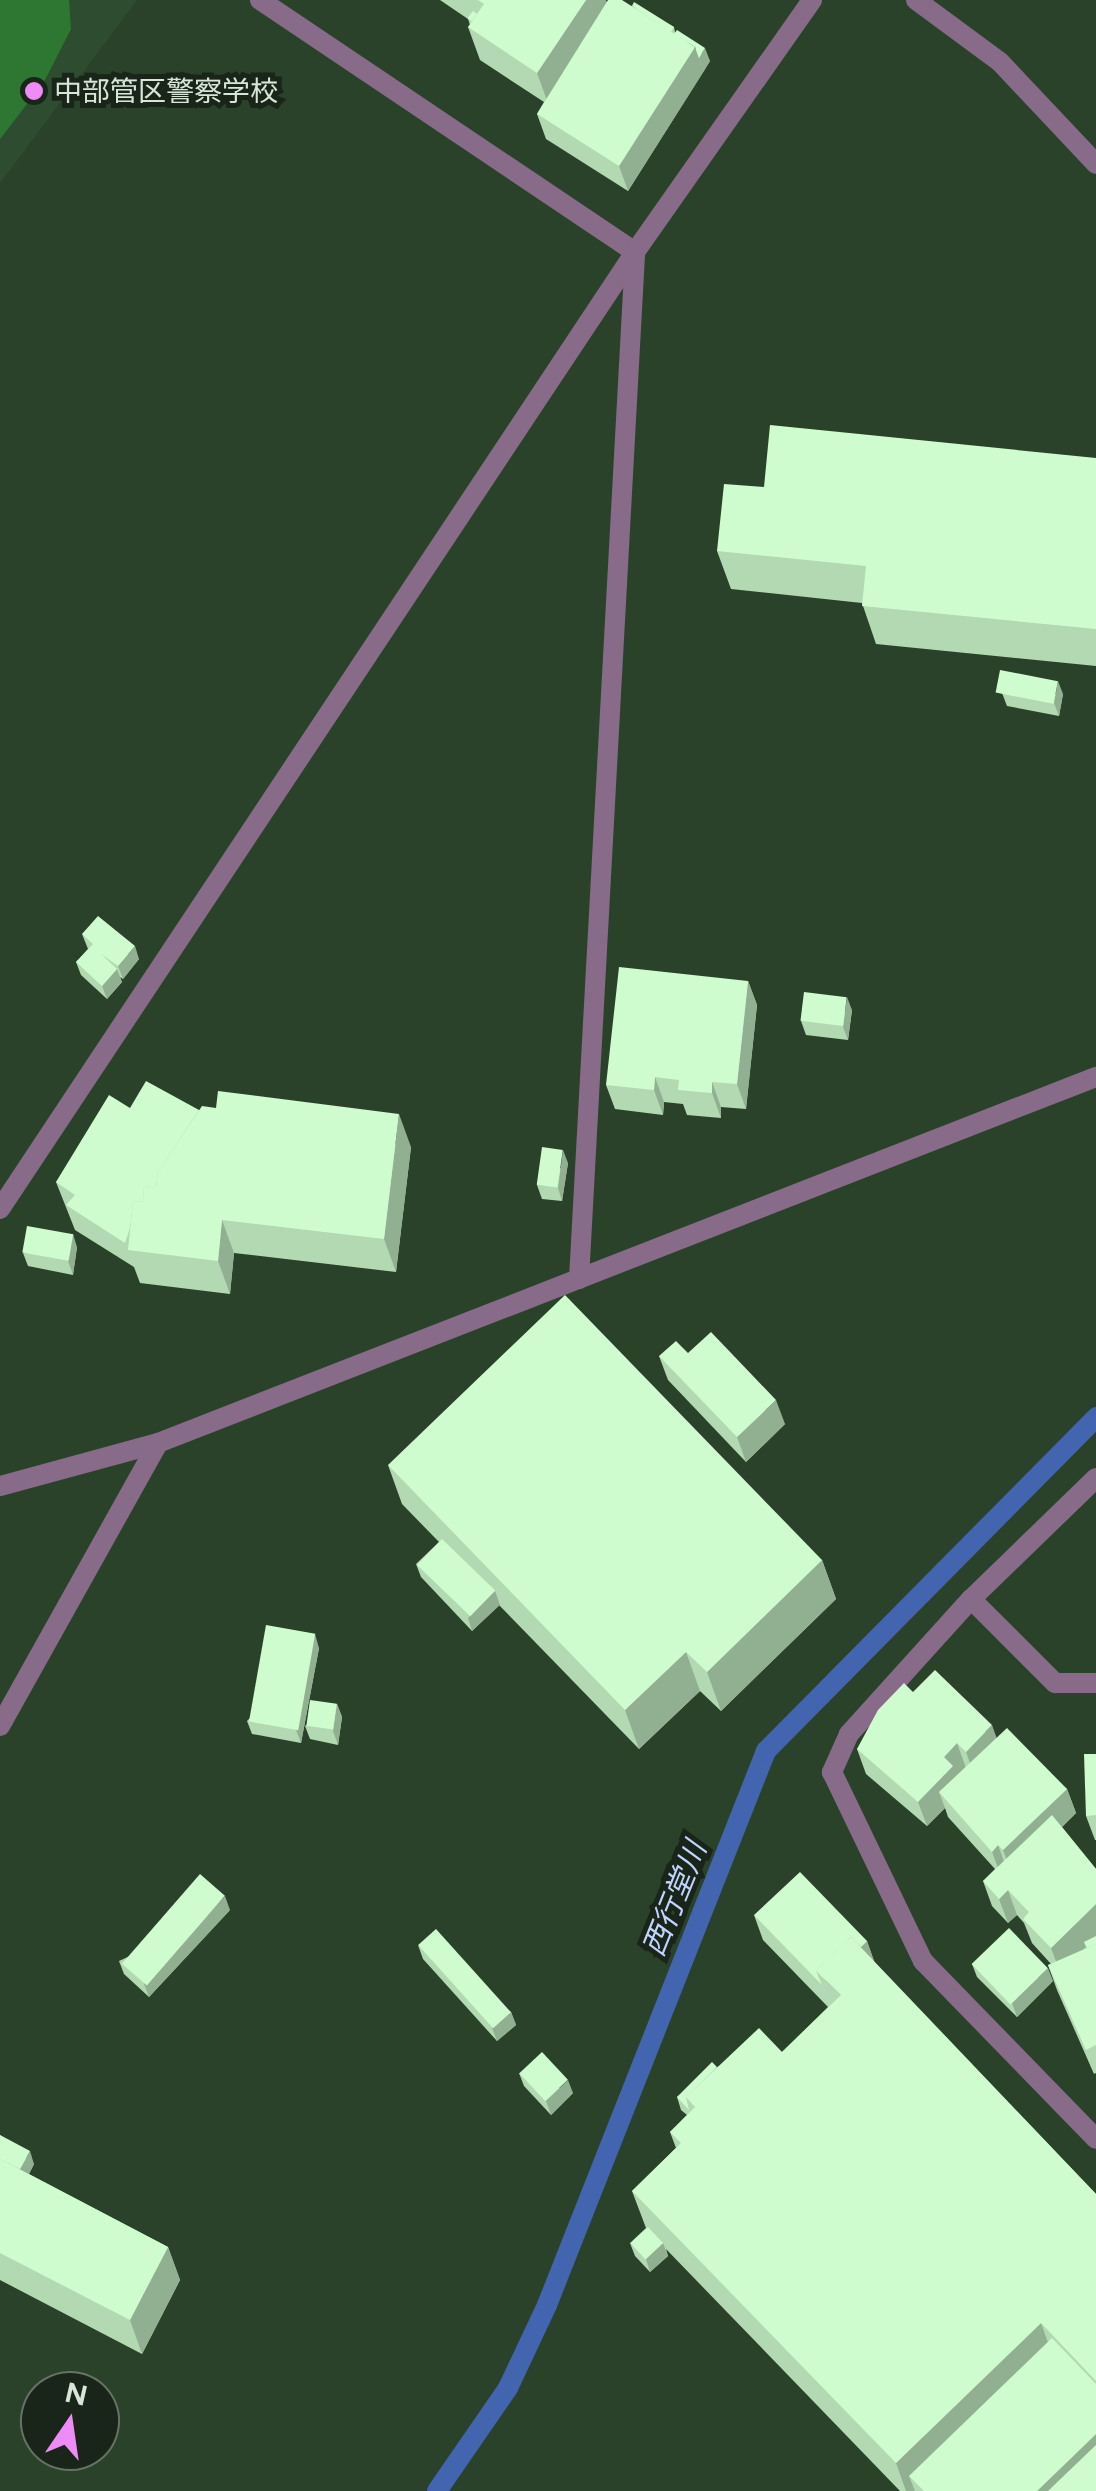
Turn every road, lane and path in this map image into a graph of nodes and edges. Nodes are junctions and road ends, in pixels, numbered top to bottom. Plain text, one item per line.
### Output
1 (260, 0) edge
2 (812, 0) edge
3 (916, 0) edge
4 (1096, 164) edge
5 (635, 252) junction
6 (1096, 1076) edge
7 (0, 1209) edge
8 (578, 1280) junction
9 (158, 1443) junction
10 (1096, 1478) edge
11 (0, 1486) edge
12 (971, 1599) junction
13 (1096, 1683) edge
14 (0, 1726) edge
15 (1096, 2139) edge

1 - 5 street
2 - 5 street
3 - 4 street
5 - 7 street
5 - 8 street
6 - 8 street
8 - 9 street
9 - 11 street
9 - 14 street
10 - 12 street
12 - 13 street
12 - 15 street

